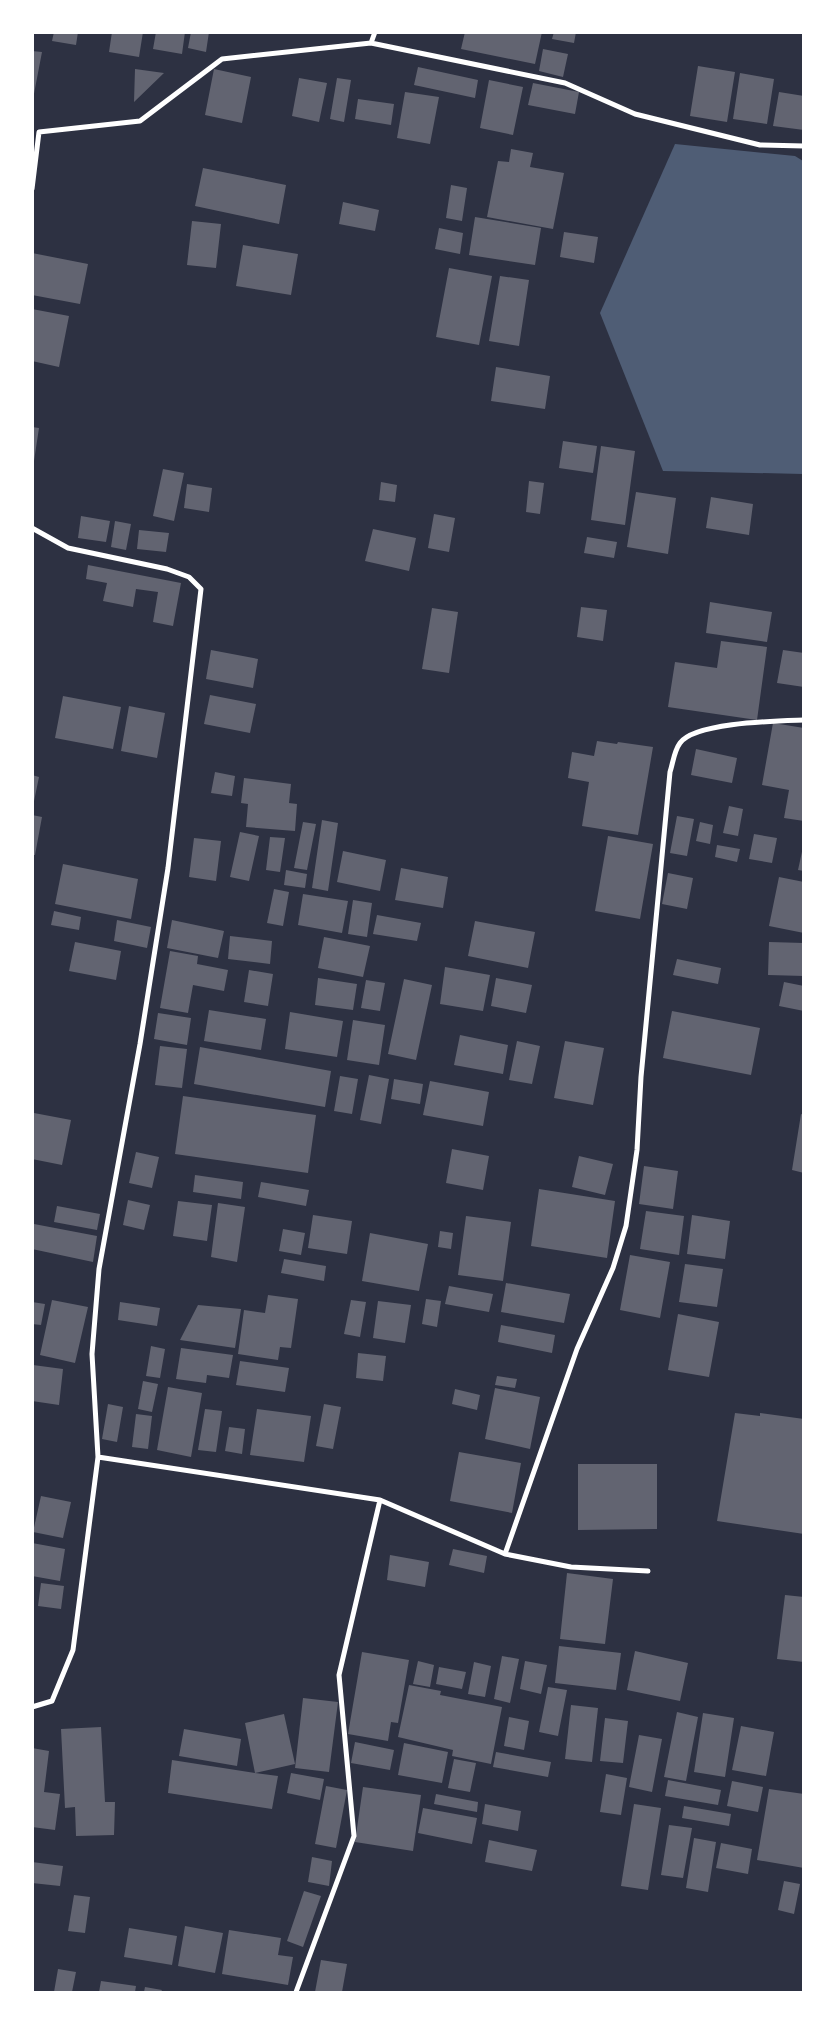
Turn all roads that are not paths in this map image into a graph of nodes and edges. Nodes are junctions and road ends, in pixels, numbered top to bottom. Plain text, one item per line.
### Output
1 (375, 32) edge
2 (371, 43) junction
3 (804, 146) edge
4 (32, 189) edge
5 (32, 528) edge
6 (804, 720) edge
7 (98, 1457) junction
8 (380, 1500) junction
9 (505, 1554) junction
10 (648, 1571) dead end
11 (32, 1707) edge
12 (296, 1992) edge

1 - 2 street
2 - 3 street
2 - 4 street
5 - 7 street
6 - 9 street
7 - 8 street
7 - 11 street
8 - 9 street
8 - 12 street
9 - 10 street

